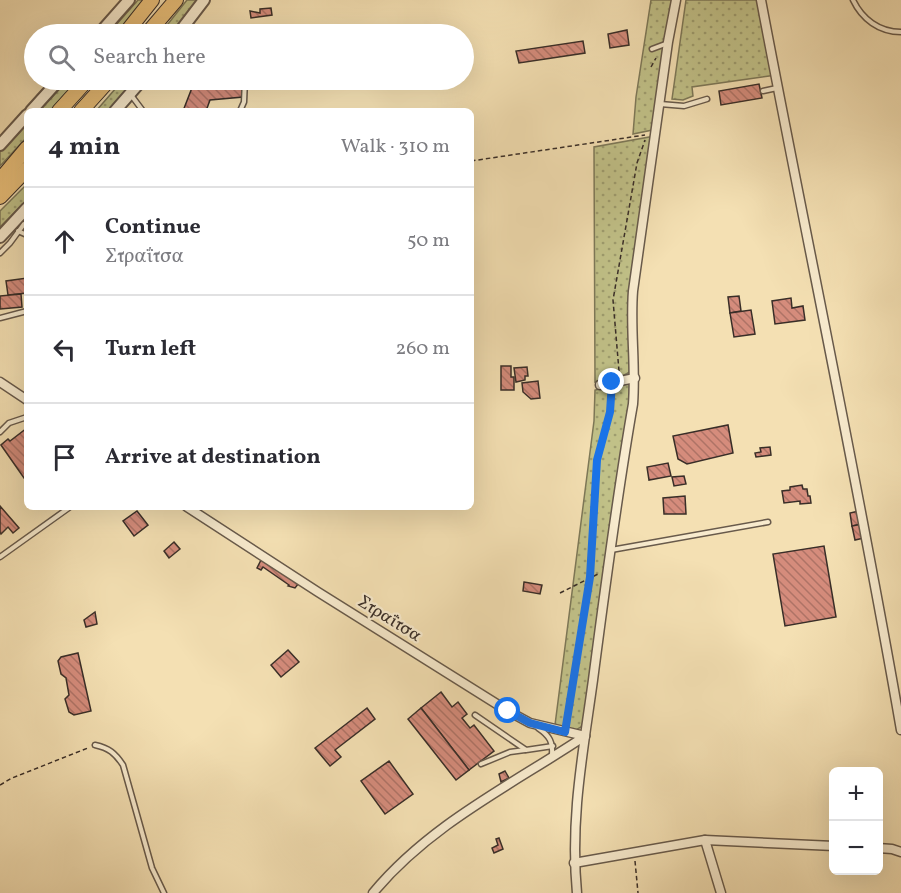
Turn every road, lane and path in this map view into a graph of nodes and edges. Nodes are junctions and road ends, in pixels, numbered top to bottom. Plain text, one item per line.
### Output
1 (129, 0) edge
2 (152, 0) edge
3 (176, 0) edge
4 (204, 0) edge
5 (676, 0) edge
6 (761, 0) edge
7 (853, 0) edge
8 (108, 24) edge
9 (133, 24) edge
10 (156, 24) edge
11 (186, 24) edge
12 (901, 32) edge
13 (668, 42) junction
14 (651, 49) dead end
15 (777, 88) junction
16 (50, 90) edge
17 (78, 90) edge
18 (100, 90) edge
19 (133, 90) edge
20 (245, 90) edge
21 (763, 91) dead end
22 (130, 94) junction
23 (707, 99) dead end
24 (660, 104) junction
25 (34, 108) edge
26 (62, 108) edge
27 (84, 108) edge
28 (118, 108) edge
29 (142, 108) edge
30 (241, 108) edge
31 (24, 118) edge
32 (0, 145) edge
33 (24, 152) edge
34 (474, 161) edge
35 (24, 172) edge
36 (0, 180) edge
37 (0, 197) edge
38 (24, 213) edge
39 (24, 224) edge
40 (24, 224) edge
41 (15, 229) junction
42 (24, 234) edge
43 (0, 237) edge
44 (0, 253) edge
45 (24, 312) edge
46 (0, 318) edge
47 (635, 378) junction
48 (0, 382) edge
49 (616, 382) junction
50 (600, 385) dead end
51 (24, 397) edge
52 (24, 418) edge
53 (0, 432) edge
54 (66, 510) edge
55 (192, 510) edge
56 (768, 522) dead end
57 (610, 550) junction
58 (0, 557) edge
59 (590, 577) junction
60 (560, 593) dead end
61 (475, 715) dead end
62 (530, 723) junction
63 (901, 730) edge
64 (565, 732) junction
65 (585, 736) junction
66 (95, 745) joint
67 (553, 746) junction
68 (526, 750) junction
69 (551, 758) junction
70 (481, 764) dead end
71 (0, 785) edge
72 (705, 840) junction
73 (829, 846) edge
74 (883, 848) edge
75 (634, 852) junction
76 (901, 852) edge
77 (574, 862) junction
78 (164, 893) edge
79 (374, 893) edge
80 (577, 893) edge
81 (638, 893) edge
82 (721, 893) edge

1 - 8 street
2 - 9 highway
3 - 10 highway
4 - 11 street
5 - 13 street
6 - 15 street
7 - 12 lane
13 - 14 lane
13 - 24 street
15 - 21 lane
15 - 63 street
16 - 25 street
17 - 26 highway
18 - 27 highway
19 - 22 street
20 - 30 lane
22 - 28 street
22 - 29 lane
23 - 24 lane
24 - 47 street
31 - 32 street
33 - 36 highway
34 - 49 path
35 - 37 highway
38 - 41 street
39 - 41 lane
40 - 41 lane
41 - 42 lane
41 - 43 street
41 - 44 lane
45 - 46 lane
47 - 49 street
47 - 57 street
48 - 51 street
49 - 50 street
49 - 59 path
52 - 53 lane
54 - 58 lane
55 - 62 street, Στραΐτσα
56 - 57 lane
57 - 65 street
59 - 60 path
59 - 64 path
61 - 68 lane
62 - 64 street, Στραΐτσα
62 - 67 lane
64 - 65 street, Στραΐτσα
65 - 69 street
65 - 77 street
66 - 71 path
66 - 78 lane
67 - 68 lane
67 - 69 lane
68 - 70 lane
69 - 79 street
72 - 73 street
72 - 75 street
72 - 82 street
74 - 76 street
75 - 77 street
75 - 81 path
77 - 80 street

